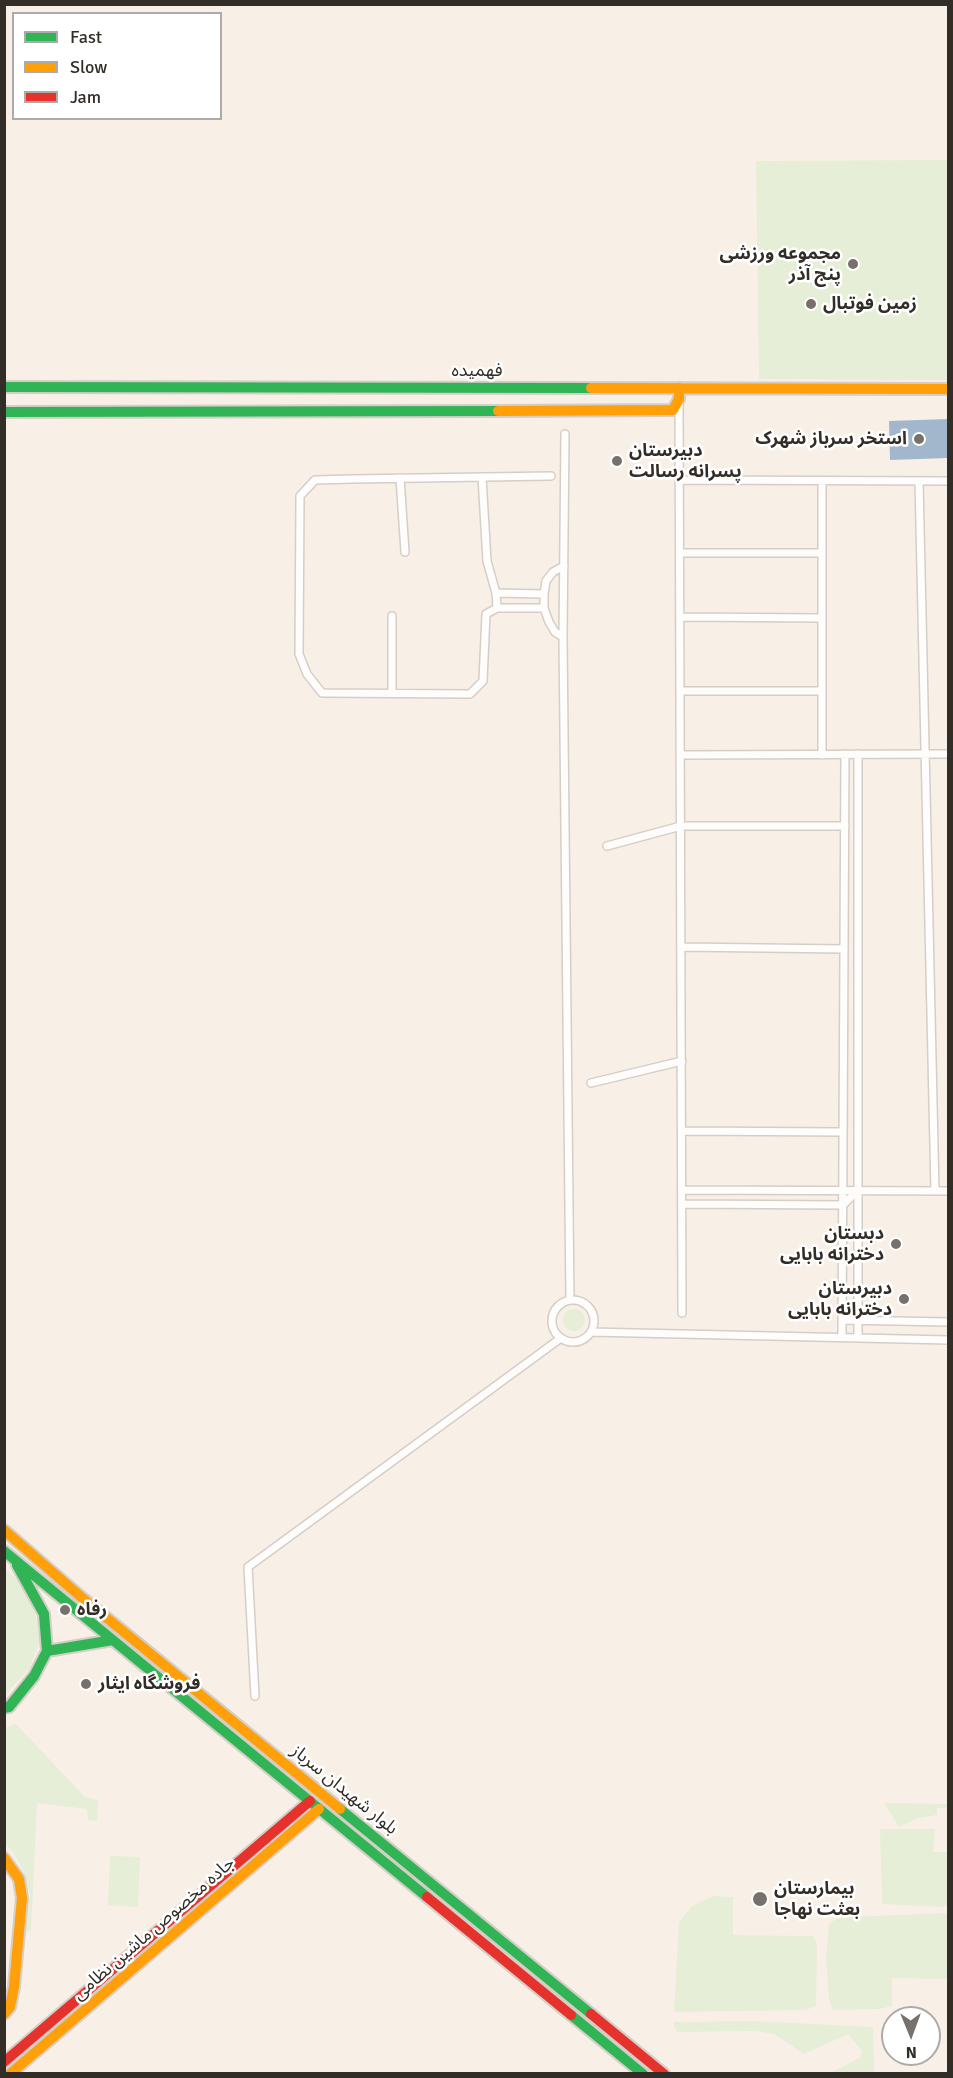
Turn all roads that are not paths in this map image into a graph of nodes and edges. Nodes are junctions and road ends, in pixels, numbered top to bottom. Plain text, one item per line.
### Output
1 (4, 387) edge
2 (948, 389) edge
3 (679, 394) junction
4 (4, 411) edge
5 (565, 434) dead end
6 (551, 476) dead end
7 (482, 477) junction
8 (400, 478) junction
9 (680, 480) junction
10 (822, 481) junction
11 (919, 481) junction
12 (948, 481) edge
13 (405, 552) dead end
14 (680, 553) junction
15 (822, 553) junction
16 (564, 566) junction
17 (496, 593) junction
18 (544, 594) junction
19 (497, 608) junction
20 (544, 608) junction
21 (392, 616) dead end
22 (680, 617) junction
23 (822, 618) junction
24 (563, 638) junction
25 (680, 691) junction
26 (822, 691) junction
27 (392, 693) junction
28 (845, 754) junction
29 (858, 754) junction
30 (926, 754) junction
31 (948, 754) edge
32 (681, 755) junction
33 (822, 755) junction
34 (681, 826) junction
35 (845, 826) junction
36 (607, 846) dead end
37 (681, 947) junction
38 (844, 949) junction
39 (682, 1061) junction
40 (591, 1083) dead end
41 (682, 1131) junction
42 (843, 1131) junction
43 (682, 1190) junction
44 (843, 1191) junction
45 (858, 1191) junction
46 (935, 1191) junction
47 (948, 1191) edge
48 (682, 1204) junction
49 (843, 1205) junction
50 (570, 1300) junction
51 (682, 1313) dead end
52 (842, 1320) junction
53 (858, 1321) junction
54 (948, 1322) edge
55 (591, 1332) junction
56 (842, 1336) junction
57 (858, 1337) junction
58 (561, 1338) junction
59 (948, 1340) edge
60 (4, 1530) edge
61 (8, 1554) edge
62 (113, 1640) junction
63 (47, 1651) junction
64 (255, 1696) dead end
65 (7, 1707) edge
66 (4, 1719) edge
67 (310, 1801) junction
68 (320, 1809) junction
69 (4, 1858) edge
70 (4, 2014) edge
71 (4, 2062) edge
72 (10, 2073) edge
73 (643, 2073) edge
74 (664, 2073) edge

1 - 3 main road, فهمیده
2 - 3 main road, فهمیده
3 - 4 main road, فهمیده
3 - 9 street
5 - 16 street
6 - 7 street
7 - 8 street
7 - 17 street
8 - 13 street
8 - 27 street
9 - 10 street
9 - 14 street
10 - 11 street
10 - 15 street
11 - 12 street
11 - 30 street
14 - 15 street
14 - 22 street
15 - 23 street
16 - 18 street
16 - 24 street
17 - 18 street
17 - 19 street
18 - 20 street
19 - 20 street
19 - 27 street
20 - 24 street
21 - 27 street
22 - 23 street
22 - 25 street
23 - 26 street
24 - 50 street
25 - 26 street
25 - 32 street
26 - 33 street
28 - 29 street
28 - 33 street
28 - 35 street
29 - 30 street
29 - 45 street
30 - 31 street
30 - 46 street
32 - 33 street
32 - 34 street
34 - 35 street
34 - 36 street
34 - 37 street
35 - 38 street
37 - 38 street
37 - 39 street
38 - 42 street
39 - 40 street
39 - 41 street
41 - 42 street
41 - 43 street
42 - 44 street
43 - 44 street
43 - 48 street
44 - 45 street
44 - 49 street
45 - 46 street
45 - 49 street
45 - 53 street
46 - 47 street
48 - 49 street
48 - 51 street
49 - 52 street
50 - 55 street
50 - 58 street
52 - 53 street
52 - 56 street
53 - 54 street
53 - 57 street
55 - 56 street
55 - 58 street
56 - 57 street
57 - 59 street
58 - 64 street
60 - 74 main road, بلوار شهیدان سرباز
61 - 62 main road, بلوار شهیدان سرباز
61 - 63 main road
62 - 63 main road
62 - 67 main road, بلوار شهیدان سرباز
63 - 65 main road
65 - 66 main road
67 - 68 main road, بلوار شهیدان سرباز
67 - 71 main road
68 - 72 main road, جاده مخصوص ماشین نظامی
68 - 73 main road, بلوار شهیدان سرباز
69 - 70 main road

